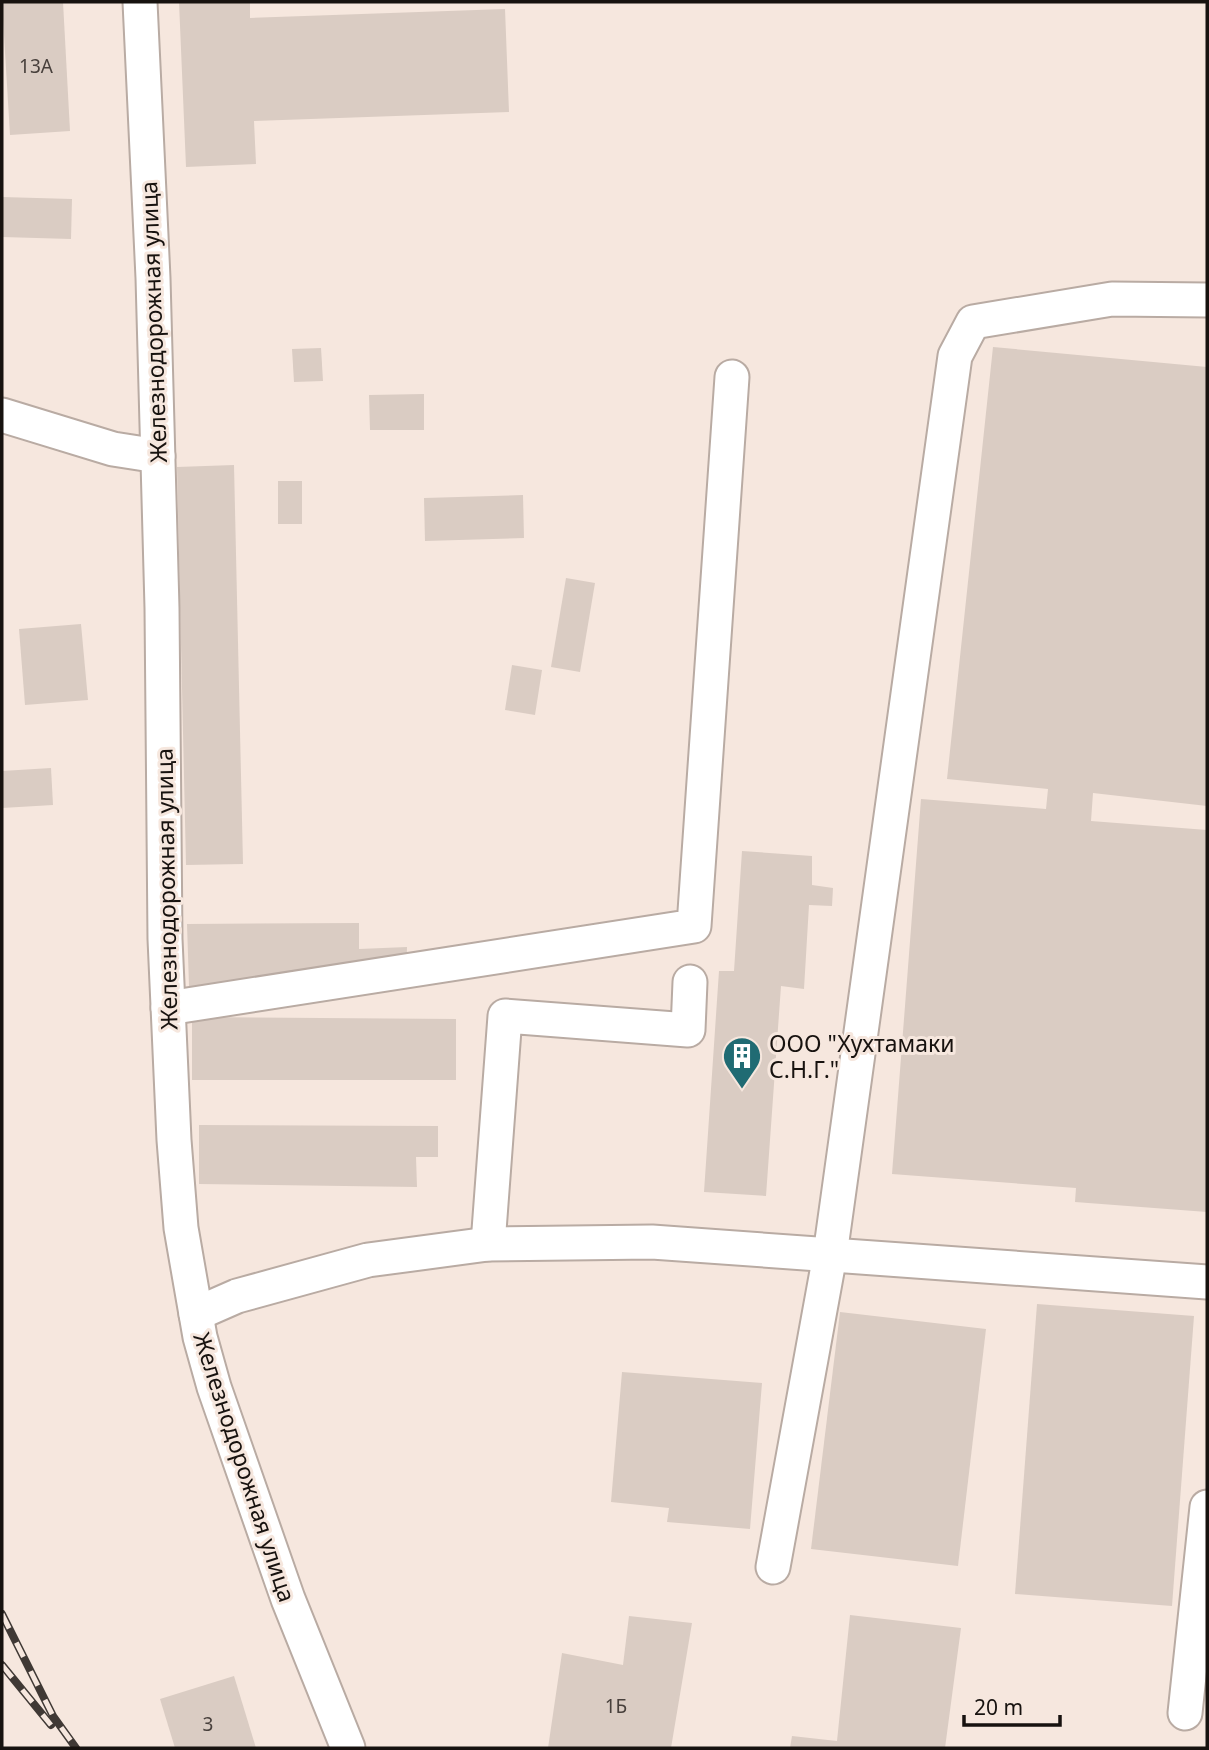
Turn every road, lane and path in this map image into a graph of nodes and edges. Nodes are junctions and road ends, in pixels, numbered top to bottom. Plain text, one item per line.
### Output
1 (140, 2) edge
2 (1207, 300) edge
3 (732, 376) dead end
4 (2, 415) edge
5 (158, 456) junction
6 (690, 982) dead end
7 (168, 1008) junction
8 (488, 1244) junction
9 (830, 1255) junction
10 (1207, 1282) edge
11 (196, 1314) junction
12 (1207, 1507) edge
13 (772, 1567) dead end
14 (1185, 1713) dead end
15 (348, 1748) edge

1 - 5 street, Железнодорожная улица
2 - 9 street
3 - 7 street
4 - 5 street
5 - 7 street, Железнодорожная улица
6 - 8 street
7 - 11 street, Железнодорожная улица
8 - 9 street
8 - 11 street
9 - 10 street
9 - 13 street
11 - 15 street, Железнодорожная улица
12 - 14 street

